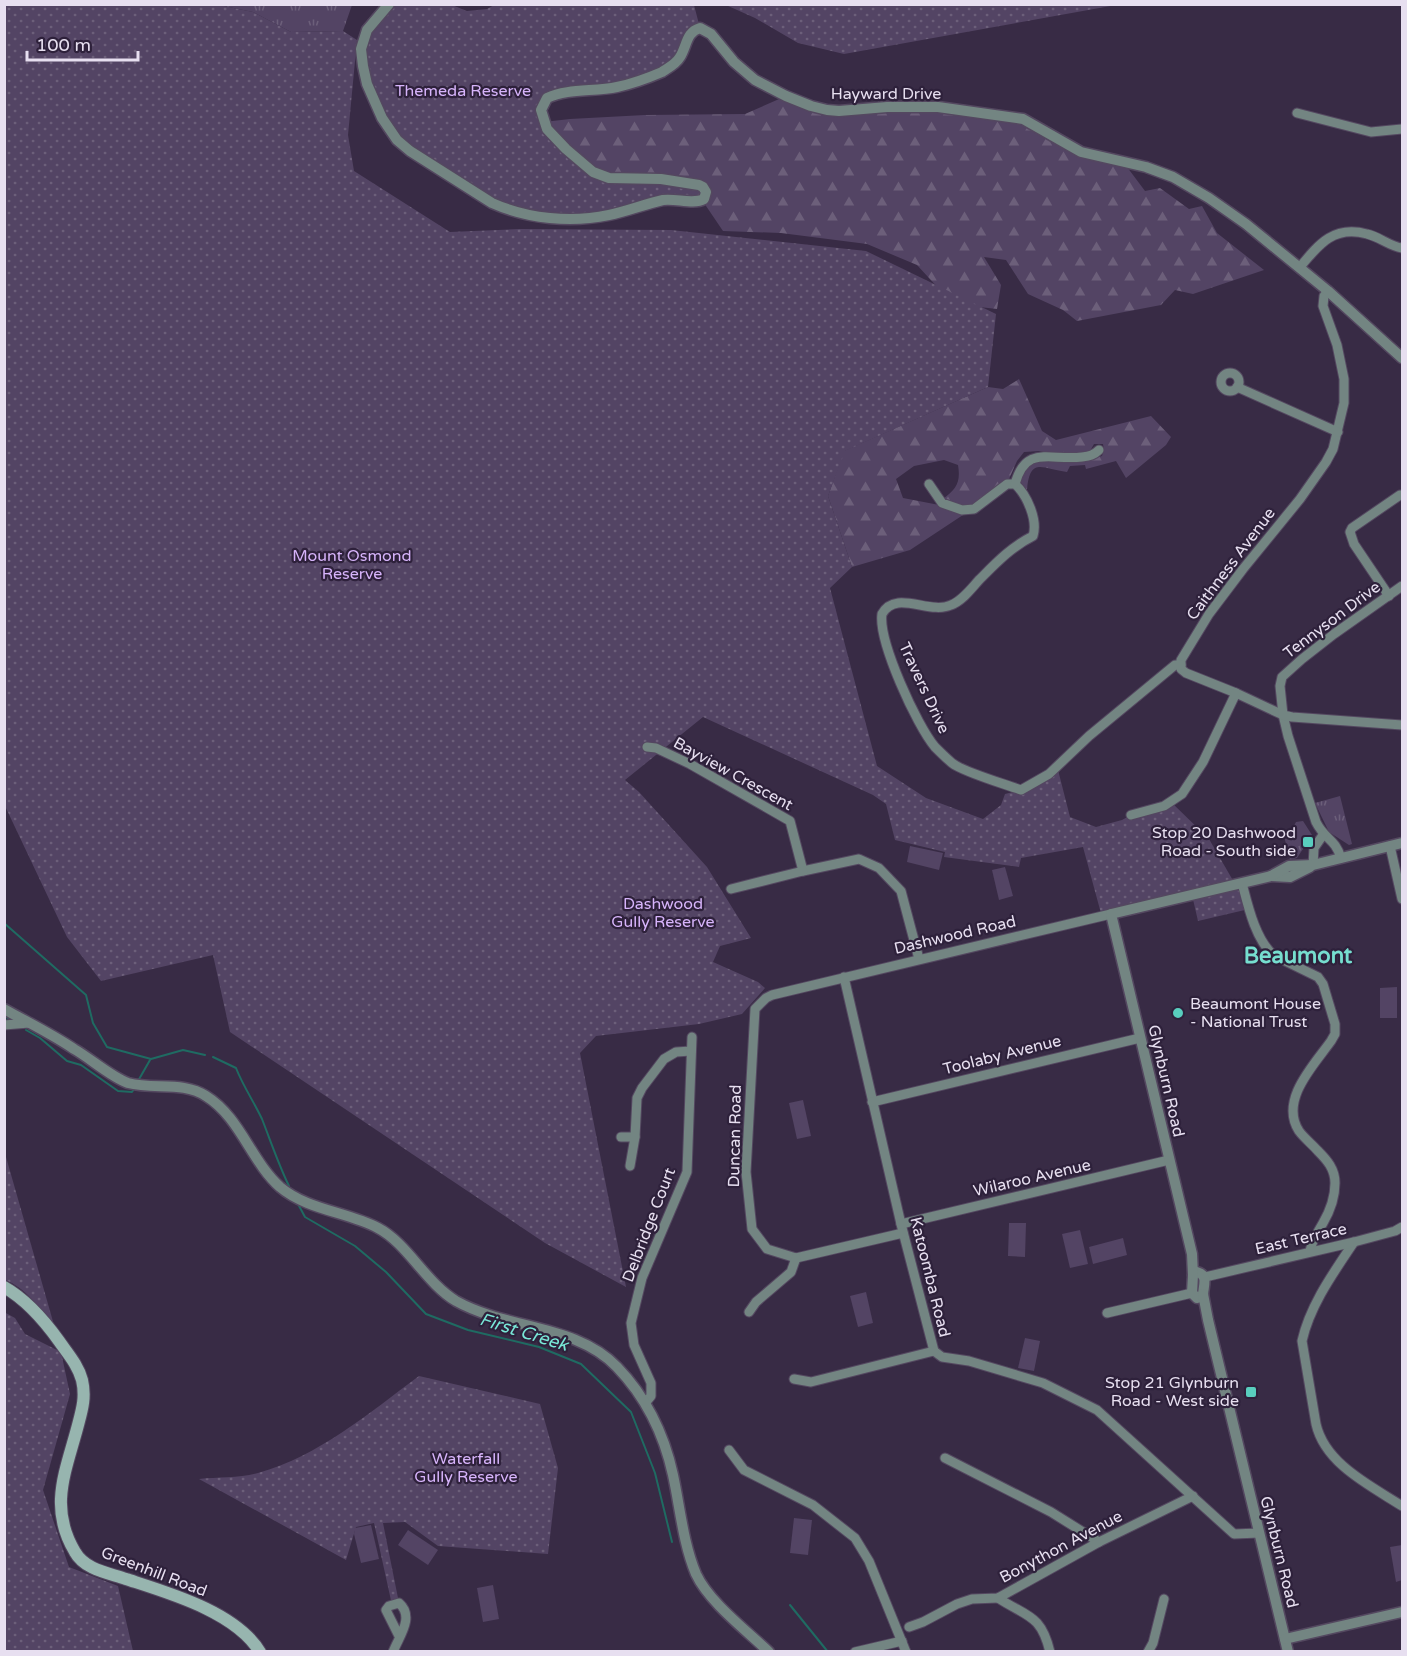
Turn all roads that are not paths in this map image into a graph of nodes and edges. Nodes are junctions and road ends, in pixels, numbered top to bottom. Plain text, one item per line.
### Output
1 (389, 4) edge
2 (1297, 112) dead end
3 (1402, 129) edge
4 (1402, 248) edge
5 (1300, 267) junction
6 (1328, 291) junction
7 (1402, 358) edge
8 (1237, 387) dead end
9 (1338, 432) junction
10 (1099, 450) dead end
11 (929, 484) dead end
12 (1015, 484) junction
13 (1400, 495) dead end
14 (1402, 586) edge
15 (1389, 596) junction
16 (1181, 665) junction
17 (1236, 693) junction
18 (1283, 715) junction
19 (1402, 724) edge
20 (647, 747) dead end
21 (1131, 815) dead end
22 (1323, 835) junction
23 (1402, 843) edge
24 (1390, 846) junction
25 (1341, 858) junction
26 (1312, 865) junction
27 (803, 871) junction
28 (1242, 883) junction
29 (731, 889) dead end
30 (1402, 899) edge
31 (1145, 906) junction
32 (1112, 914) junction
33 (1117, 937) junction
34 (919, 959) junction
35 (844, 977) junction
36 (772, 995) joint
37 (4, 1009) edge
38 (29, 1023) junction
39 (4, 1025) edge
40 (692, 1037) dead end
41 (1140, 1038) junction
42 (691, 1051) junction
43 (872, 1102) junction
44 (621, 1137) dead end
45 (635, 1137) junction
46 (1169, 1160) junction
47 (630, 1166) dead end
48 (1402, 1227) edge
49 (902, 1228) junction
50 (1354, 1242) junction
51 (1310, 1251) junction
52 (796, 1258) junction
53 (1200, 1275) junction
54 (4, 1287) edge
55 (1197, 1295) junction
56 (749, 1312) dead end
57 (1107, 1313) dead end
58 (934, 1351) junction
59 (794, 1379) dead end
60 (646, 1402) junction
61 (729, 1450) dead end
62 (945, 1458) dead end
63 (1193, 1496) junction
64 (1402, 1506) edge
65 (1259, 1533) junction
66 (1099, 1542) junction
67 (998, 1598) junction
68 (1164, 1599) dead end
69 (1402, 1612) edge
70 (909, 1627) dead end
71 (399, 1636) dead end
72 (1285, 1639) junction
73 (902, 1641) junction
74 (260, 1652) edge
75 (393, 1652) edge
76 (769, 1652) edge
77 (855, 1652) edge
78 (906, 1652) edge
79 (1050, 1652) edge
80 (1148, 1652) edge
81 (1288, 1652) edge

1 - 5 street, Hayward Drive
2 - 3 street
4 - 5 street
5 - 6 street
6 - 7 street
6 - 9 street, Caithness Avenue
8 - 9 street
9 - 16 street, Caithness Avenue
10 - 12 street
11 - 12 street
12 - 16 street, Travers Drive
13 - 15 street
14 - 15 street, Tennyson Drive
15 - 18 street, Tennyson Drive
16 - 17 street
17 - 18 street
17 - 21 street
18 - 19 street
18 - 22 street
20 - 27 street, Bayview Crescent
22 - 25 street
22 - 26 street
23 - 24 street, Dashwood Road
24 - 25 street, Dashwood Road
24 - 30 street
25 - 26 street, Dashwood Road
26 - 28 street, Dashwood Road
27 - 29 street
27 - 34 street
28 - 31 street, Dashwood Road
28 - 51 street
31 - 32 street, Dashwood Road
31 - 33 street, Dashwood Road
32 - 33 street, Glynburn Road
32 - 34 street, Dashwood Road
33 - 41 street, Glynburn Road
34 - 35 street, Dashwood Road
35 - 36 street, Dashwood Road
35 - 43 street, Katoomba Road
36 - 52 street, Duncan Road
37 - 38 street
38 - 39 street
38 - 60 street
40 - 42 street, Delbridge Court
41 - 43 street, Toolaby Avenue
41 - 46 street, Glynburn Road
42 - 45 street
42 - 60 street, Delbridge Court
43 - 49 street, Katoomba Road
44 - 45 street
45 - 47 street
46 - 49 street, Wilaroo Avenue
46 - 53 street, Glynburn Road
48 - 50 street, East Terrace
49 - 52 street
49 - 58 street, Katoomba Road
50 - 51 street, East Terrace
50 - 64 street
51 - 53 street, East Terrace
52 - 56 street
53 - 55 street, Glynburn Road
54 - 74 main road, Greenhill Road
55 - 57 street
55 - 65 street, Glynburn Road
58 - 59 street
58 - 63 street, Katoomba Road
60 - 76 street
61 - 73 street
62 - 66 street
63 - 65 street, Katoomba Road
63 - 66 street, Bonython Avenue
65 - 72 street, Glynburn Road
66 - 67 street, Bonython Avenue
67 - 70 street, Bonython Avenue
67 - 79 street
68 - 80 street
69 - 72 street
71 - 75 street
72 - 81 street, Glynburn Road
73 - 77 street
73 - 78 street

